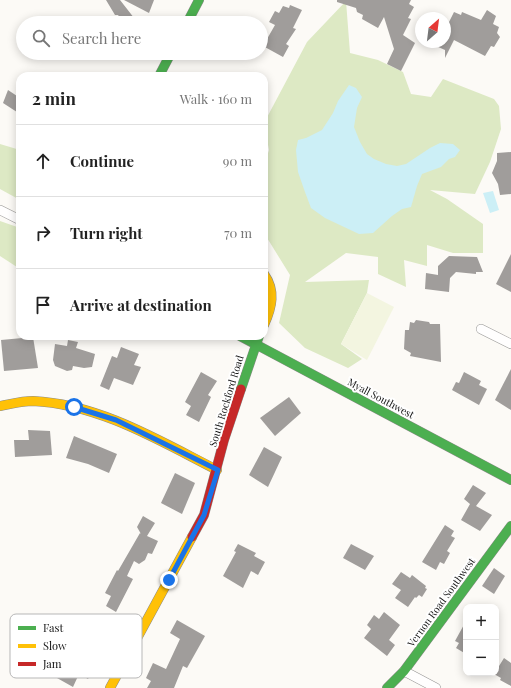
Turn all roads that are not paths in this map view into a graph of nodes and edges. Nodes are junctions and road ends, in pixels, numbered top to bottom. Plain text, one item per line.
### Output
1 (199, 0) edge
2 (191, 16) edge
3 (167, 60) edge
4 (161, 72) edge
5 (0, 210) edge
6 (16, 218) edge
7 (268, 280) edge
8 (268, 315) edge
9 (481, 329) dead end
10 (257, 340) edge
11 (511, 344) edge
12 (0, 406) edge
13 (218, 470) junction
14 (511, 480) edge
15 (511, 526) edge
16 (142, 629) edge
17 (404, 671) junction
18 (115, 678) edge
19 (110, 688) edge
20 (387, 688) edge
21 (436, 688) edge

1 - 2 street
3 - 4 street
5 - 6 street
7 - 8 street
9 - 11 street
10 - 13 street, South Rockford Road
10 - 14 street, Myall Southwest
12 - 13 street
13 - 16 street, South Rockford Road
15 - 17 street, Vernon Road Southwest
17 - 20 street, Vernon Road Southwest
17 - 21 street
18 - 19 street, South Rockford Road

